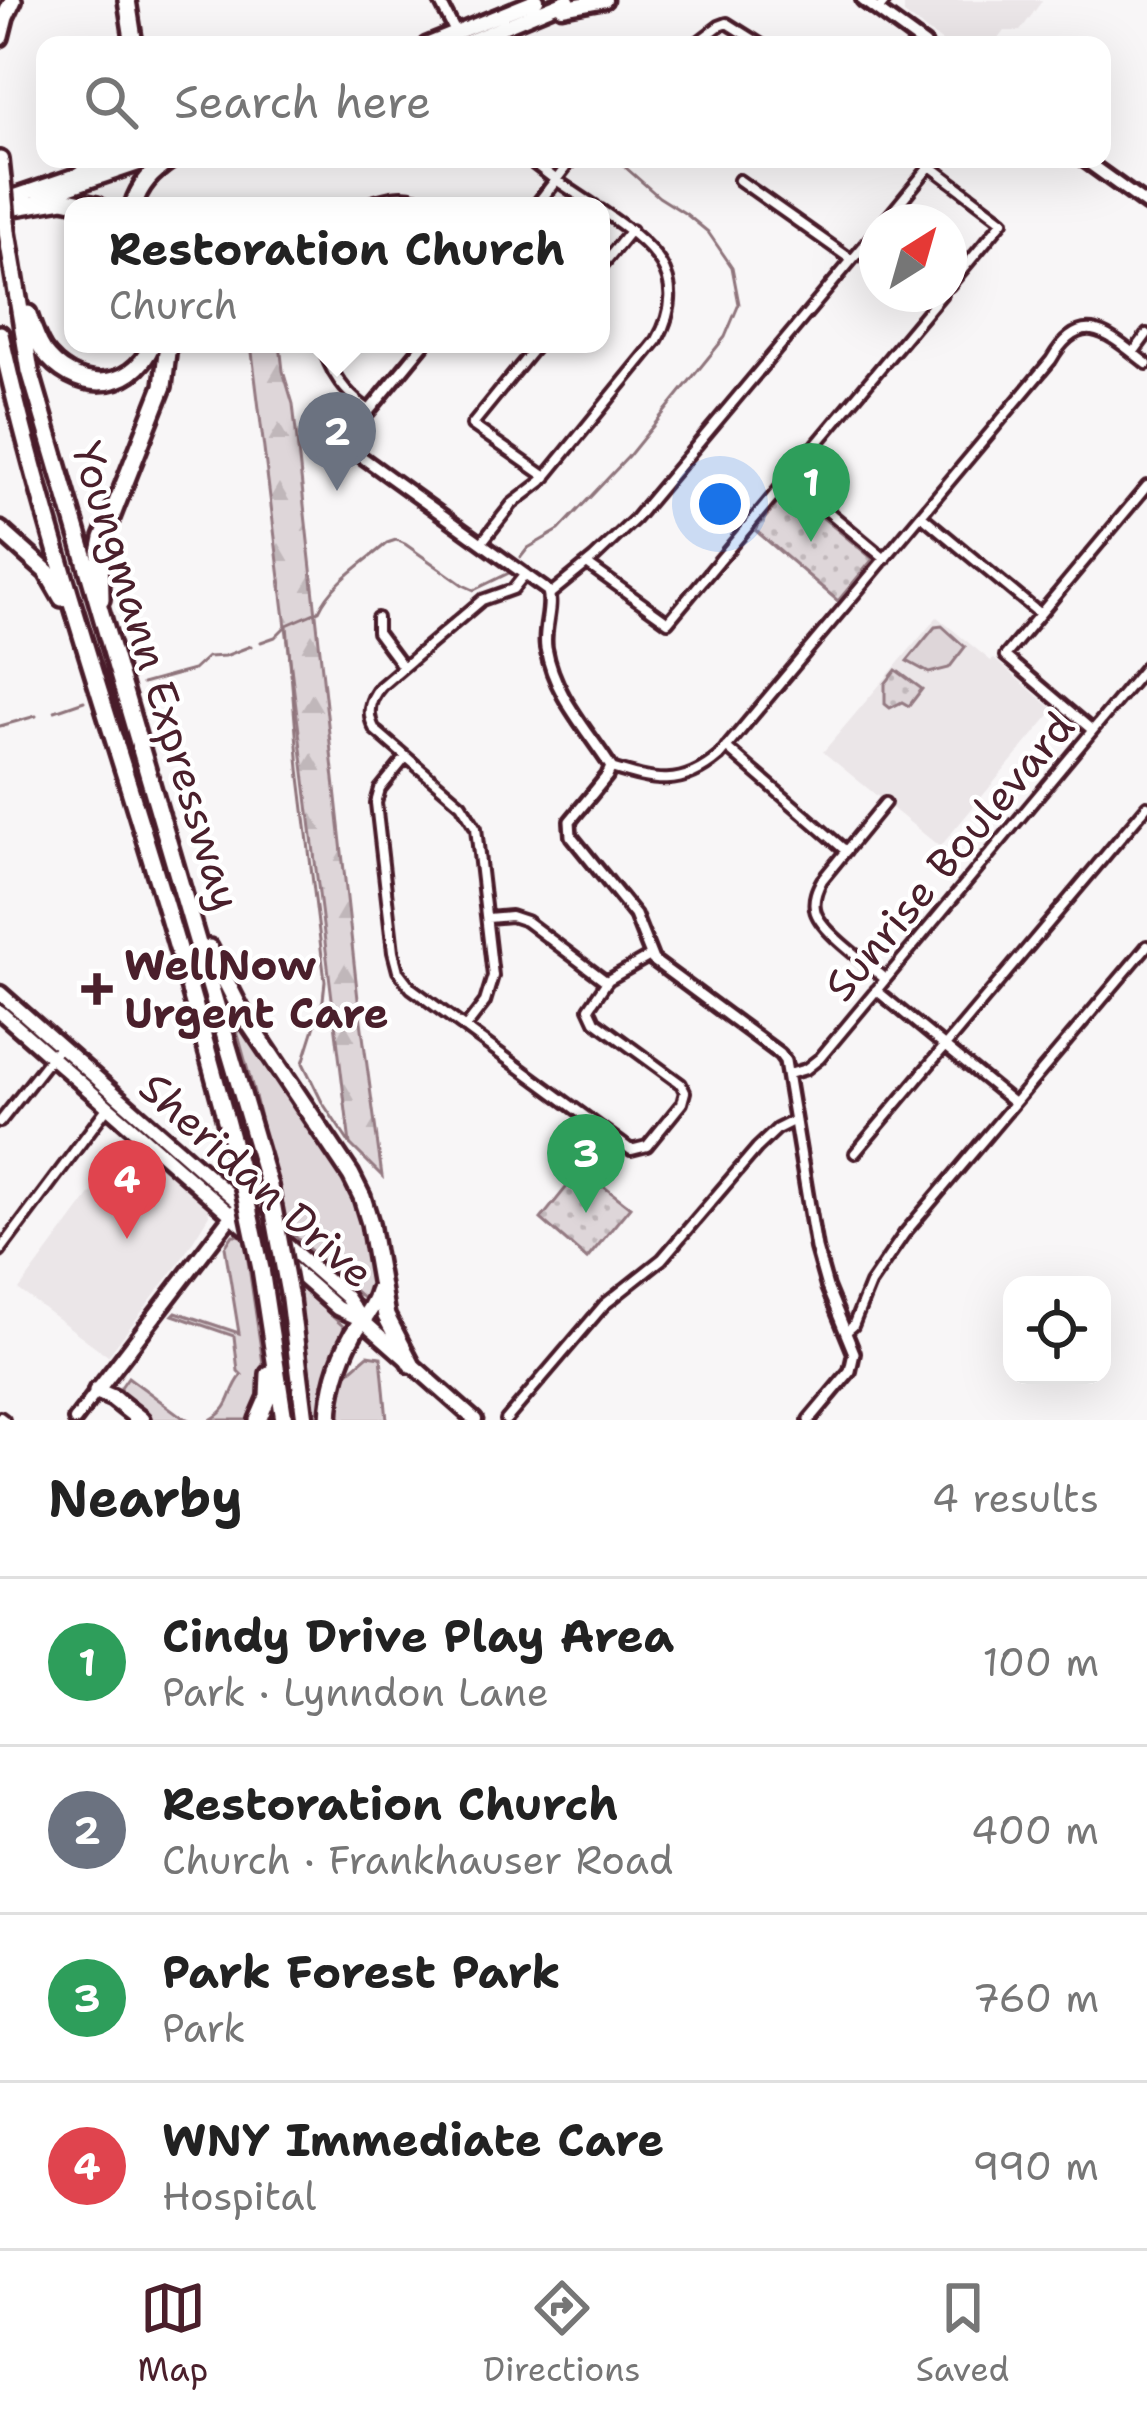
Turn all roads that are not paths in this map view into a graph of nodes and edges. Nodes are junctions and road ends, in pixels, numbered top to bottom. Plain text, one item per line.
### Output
1 (14, 0) edge
2 (124, 0) edge
3 (439, 0) edge
4 (568, 0) edge
5 (605, 0) edge
6 (863, 0) edge
7 (882, 5) edge
8 (537, 7) edge
9 (130, 36) edge
10 (457, 36) edge
11 (473, 36) edge
12 (706, 36) edge
13 (749, 36) edge
14 (916, 36) edge
15 (0, 37) edge
16 (0, 160) edge
17 (90, 168) edge
18 (99, 168) edge
19 (125, 168) edge
20 (158, 168) edge
21 (541, 168) edge
22 (565, 168) edge
23 (928, 168) edge
24 (933, 168) edge
25 (1096, 168) edge
26 (79, 175) junction
27 (2, 179) edge
28 (556, 179) junction
29 (739, 180) dead end
30 (136, 197) edge
31 (543, 197) edge
32 (582, 197) edge
33 (64, 199) edge
34 (899, 204) edge
35 (1147, 205) edge
36 (3, 207) edge
37 (610, 216) edge
38 (631, 230) junction
39 (859, 252) edge
40 (610, 256) edge
41 (853, 260) junction
42 (967, 264) edge
43 (13, 277) junction
44 (927, 312) edge
45 (0, 334) edge
46 (1147, 334) edge
47 (149, 353) edge
48 (167, 353) edge
49 (325, 353) edge
50 (416, 353) edge
51 (531, 353) edge
52 (1133, 353) junction
53 (1147, 364) edge
54 (369, 410) junction
55 (546, 477) junction
56 (788, 478) junction
57 (1147, 486) edge
58 (922, 515) junction
59 (0, 530) edge
60 (482, 542) junction
61 (885, 559) junction
62 (587, 564) junction
63 (526, 572) junction
64 (550, 593) junction
65 (1040, 614) junction
66 (377, 618) dead end
67 (78, 629) junction
68 (107, 638) junction
69 (1147, 665) edge
70 (403, 667) junction
71 (1092, 730) junction
72 (726, 747) junction
73 (406, 757) junction
74 (611, 768) junction
75 (885, 803) dead end
76 (1147, 806) edge
77 (168, 838) junction
78 (847, 851) junction
79 (488, 918) junction
80 (1147, 946) edge
81 (650, 956) junction
82 (885, 979) junction
83 (607, 982) junction
84 (876, 990) junction
85 (0, 993) edge
86 (0, 1012) edge
87 (465, 1028) junction
88 (944, 1046) junction
89 (55, 1051) junction
90 (789, 1074) junction
91 (1014, 1103) junction
92 (108, 1107) junction
93 (795, 1120) junction
94 (0, 1122) edge
95 (855, 1153) dead end
96 (236, 1209) junction
97 (0, 1250) edge
98 (379, 1282) junction
99 (265, 1293) junction
100 (362, 1320) junction
101 (846, 1332) junction
102 (411, 1364) junction
103 (97, 1391) junction
104 (75, 1420) edge
105 (128, 1420) edge
106 (141, 1420) edge
107 (258, 1420) edge
108 (284, 1420) edge
109 (305, 1420) edge
110 (329, 1420) edge
111 (475, 1420) edge
112 (506, 1420) edge
113 (809, 1420) edge

1 - 15 highway
2 - 9 highway
3 - 10 street
4 - 8 main road
5 - 8 main road
6 - 7 main road
7 - 14 main road
8 - 11 main road
12 - 13 street
16 - 27 highway, Youngmann Expressway
17 - 26 highway
18 - 26 main road
19 - 36 main road
20 - 30 highway
21 - 28 street
22 - 28 street
23 - 34 street
24 - 42 street
25 - 35 main road
26 - 36 main road
27 - 43 highway, Youngmann Expressway, bridge
28 - 31 street
28 - 32 street
29 - 41 street
33 - 36 highway
37 - 38 street
38 - 40 street
38 - 55 street
39 - 41 street
41 - 62 street
43 - 47 highway
43 - 68 highway, Youngmann Expressway
44 - 56 street
45 - 67 highway, Youngmann Expressway
46 - 52 street
48 - 68 highway
49 - 54 street
50 - 54 street
51 - 55 street
52 - 53 street
52 - 58 street
54 - 60 street
55 - 60 street
56 - 61 street
56 - 62 street
57 - 65 street
58 - 61 street
58 - 65 street
59 - 67 highway
60 - 63 street
61 - 72 street
62 - 64 street
63 - 64 street
63 - 70 street
64 - 74 street
65 - 71 street
66 - 70 street
67 - 99 highway, Youngmann Expressway, bridge
68 - 77 highway, Youngmann Expressway
69 - 71 street, Sunrise Boulevard
70 - 73 street
71 - 82 street, Sunrise Boulevard
72 - 74 street
72 - 78 street
73 - 79 street
73 - 87 street
74 - 81 street
75 - 78 street
76 - 88 street
77 - 98 highway
77 - 109 highway, Youngmann Expressway, bridge
78 - 82 street
79 - 83 street
79 - 87 street
80 - 91 street
81 - 83 street
81 - 90 street
82 - 84 street, Sunrise Boulevard
83 - 87 street
84 - 88 street
84 - 90 street, Sunrise Boulevard
85 - 89 main road, Sheridan Drive
86 - 89 main road, Sheridan Drive
88 - 91 street
88 - 95 street
89 - 92 main road, Sheridan Drive
89 - 94 street
89 - 96 main road, Sheridan Drive
90 - 93 street
91 - 101 street
92 - 96 main road, Sheridan Drive
92 - 97 street
93 - 101 street
93 - 112 street
96 - 100 main road, Sheridan Drive
96 - 103 main road
98 - 100 highway
98 - 102 highway
99 - 107 highway
99 - 108 highway, Youngmann Expressway
100 - 102 main road, Sheridan Drive
100 - 110 highway
101 - 113 street
102 - 111 main road, Sheridan Drive
103 - 104 main road
103 - 105 highway
103 - 106 highway

